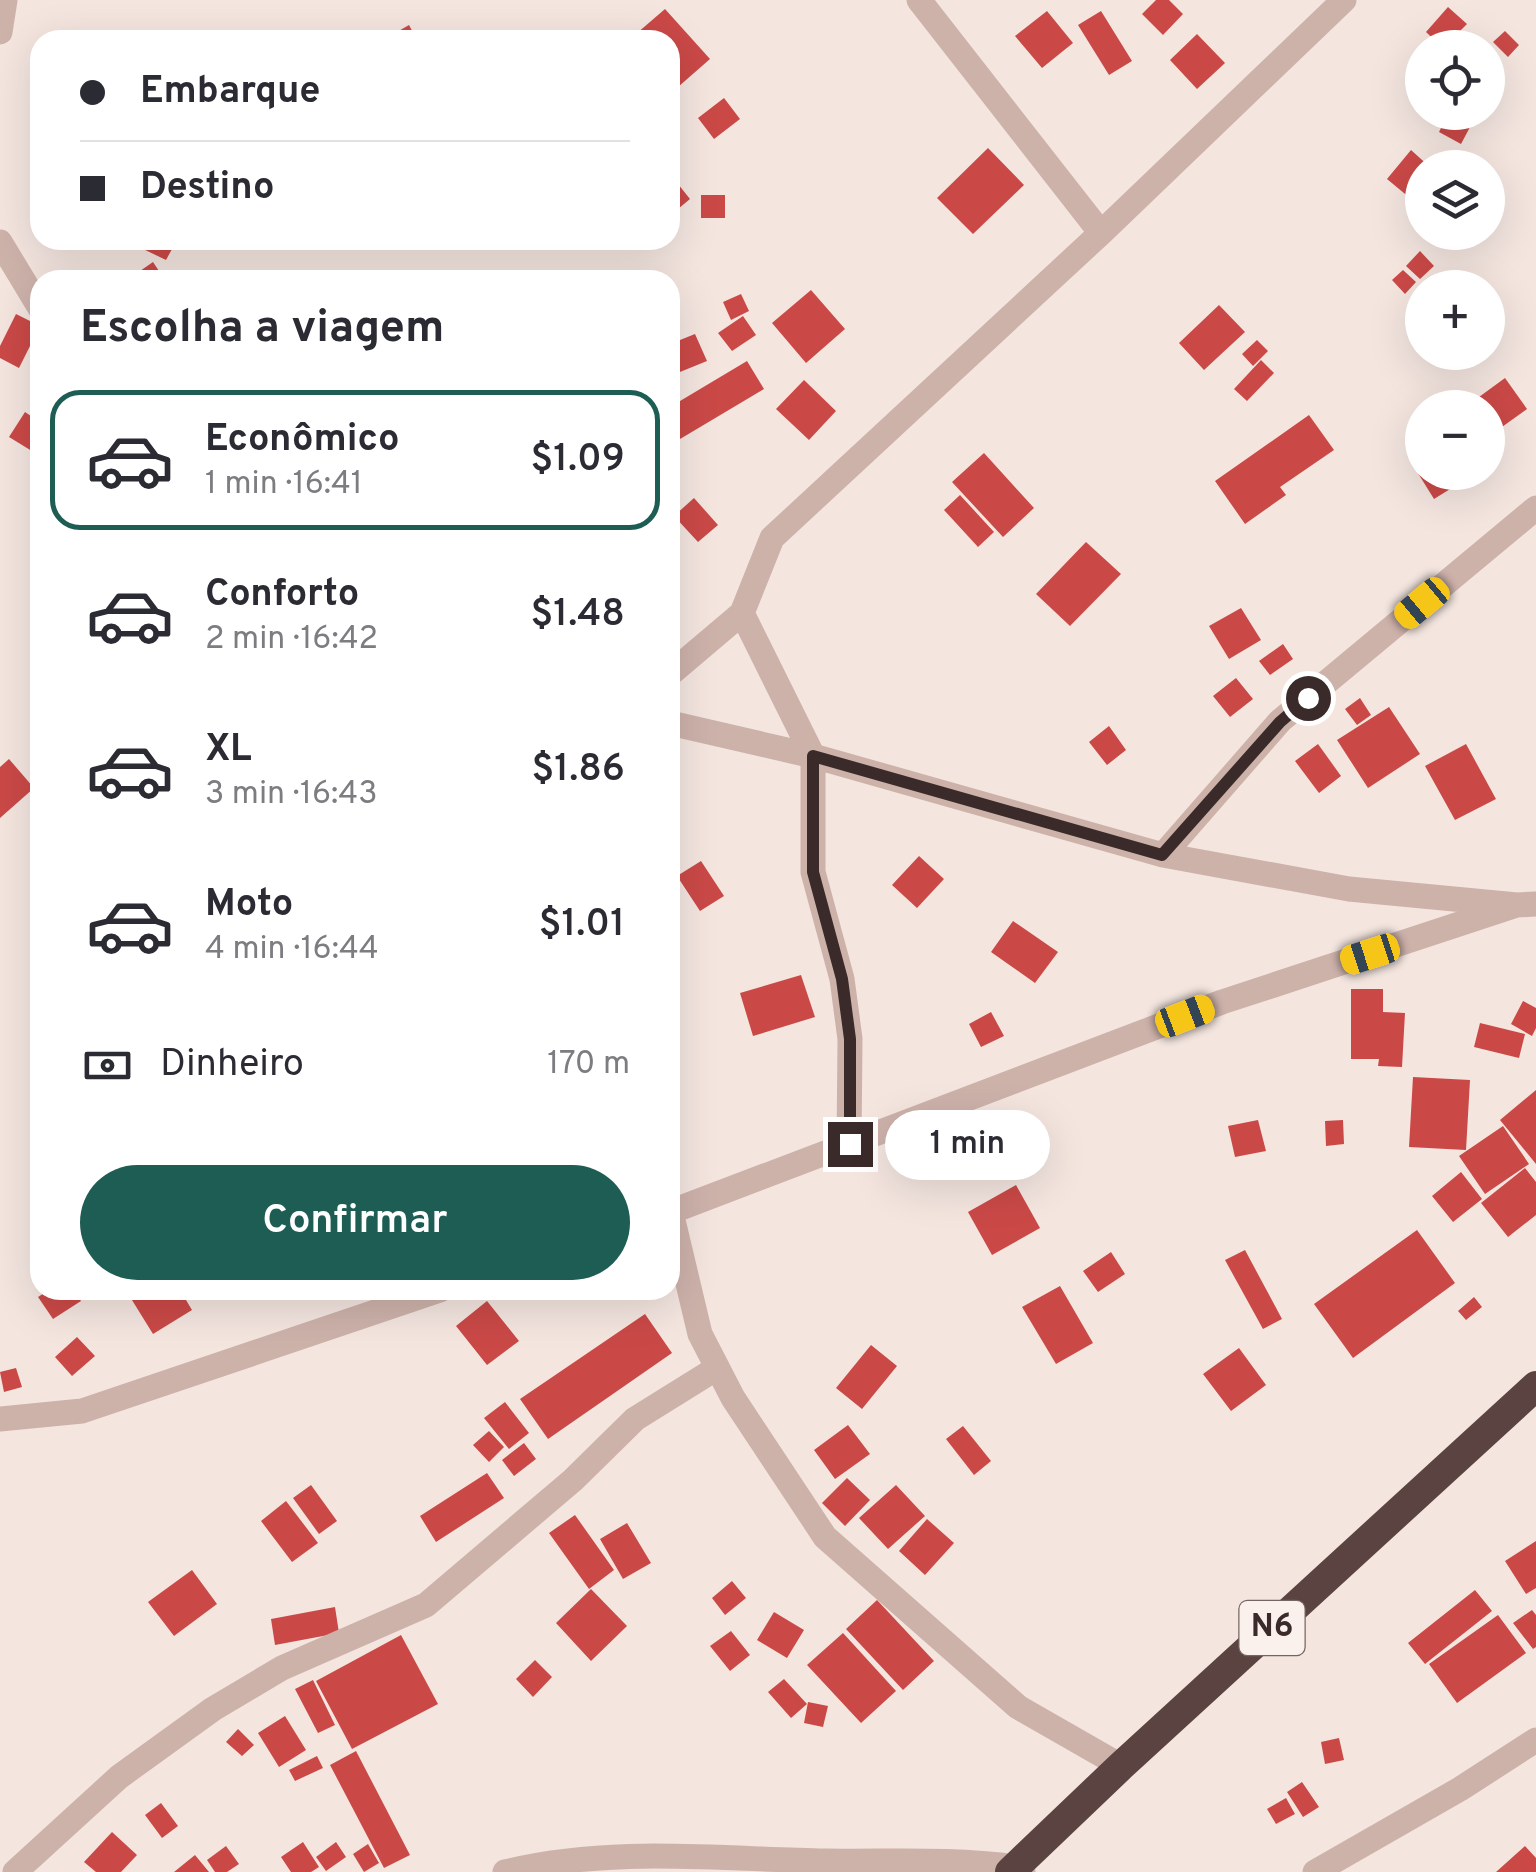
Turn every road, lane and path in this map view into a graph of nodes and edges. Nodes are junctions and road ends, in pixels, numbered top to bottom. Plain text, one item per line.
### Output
1 (5, 0) edge
2 (919, 0) edge
3 (1344, 0) edge
4 (0, 32) edge
5 (1101, 233) junction
6 (1, 247) edge
7 (30, 292) edge
8 (1536, 508) edge
9 (742, 613) junction
10 (680, 666) edge
11 (680, 725) edge
12 (813, 756) junction
13 (1162, 855) junction
14 (1526, 904) edge
15 (850, 1144) junction
16 (680, 1208) edge
17 (680, 1253) edge
18 (410, 1300) edge
19 (718, 1368) junction
20 (1536, 1386) edge
21 (0, 1418) edge
22 (1536, 1740) edge
23 (1120, 1766) junction
24 (1016, 1870) edge
25 (15, 1872) edge
26 (505, 1872) edge
27 (1314, 1872) edge

1 - 4 street
2 - 5 street
3 - 5 street
5 - 9 street
6 - 7 street
8 - 13 street
9 - 10 street
9 - 12 street
11 - 12 street
12 - 13 street
12 - 15 street
13 - 14 street
14 - 15 street
15 - 16 street
17 - 19 street
18 - 21 street
19 - 23 street
19 - 25 street
20 - 23 highway, N6
22 - 27 street
23 - 24 highway, N6
24 - 26 street

